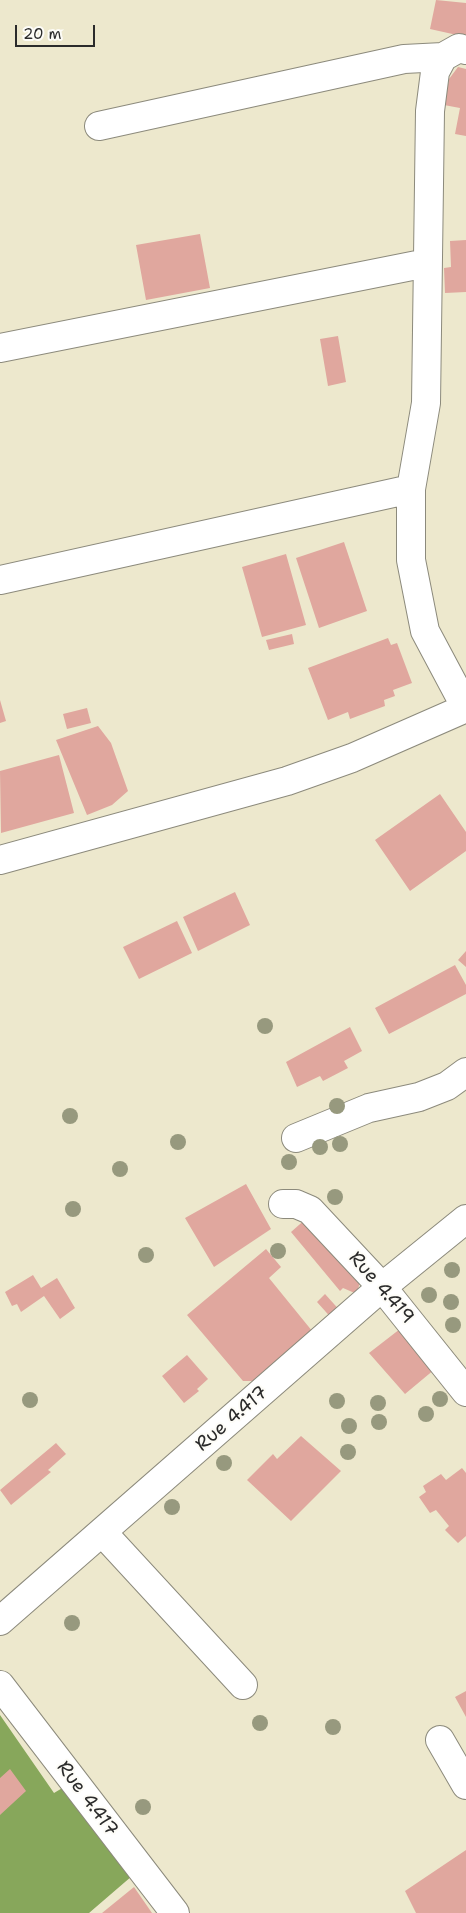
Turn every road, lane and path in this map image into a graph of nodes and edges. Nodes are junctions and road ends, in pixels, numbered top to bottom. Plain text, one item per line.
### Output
1 (454, 53) edge
2 (99, 126) dead end
3 (427, 263) junction
4 (0, 348) edge
5 (411, 489) junction
6 (0, 580) edge
7 (466, 708) edge
8 (0, 860) edge
9 (466, 1072) edge
10 (296, 1138) dead end
11 (282, 1204) dead end
12 (466, 1219) edge
13 (382, 1287) junction
14 (466, 1392) edge
15 (102, 1532) junction
16 (0, 1622) edge
17 (0, 1685) edge
18 (243, 1685) dead end
19 (440, 1740) dead end
20 (466, 1785) edge
21 (175, 1913) edge

1 - 2 street
1 - 3 street
3 - 4 street
3 - 5 street
5 - 6 street
5 - 7 street
7 - 8 street
9 - 10 street
11 - 13 street, Rue 4.419
12 - 13 street, Rue 4.417
13 - 14 street, Rue 4.419
13 - 15 street, Rue 4.417
15 - 16 street, Rue 4.417
15 - 18 street
17 - 21 street, Rue 4.417
19 - 20 street

